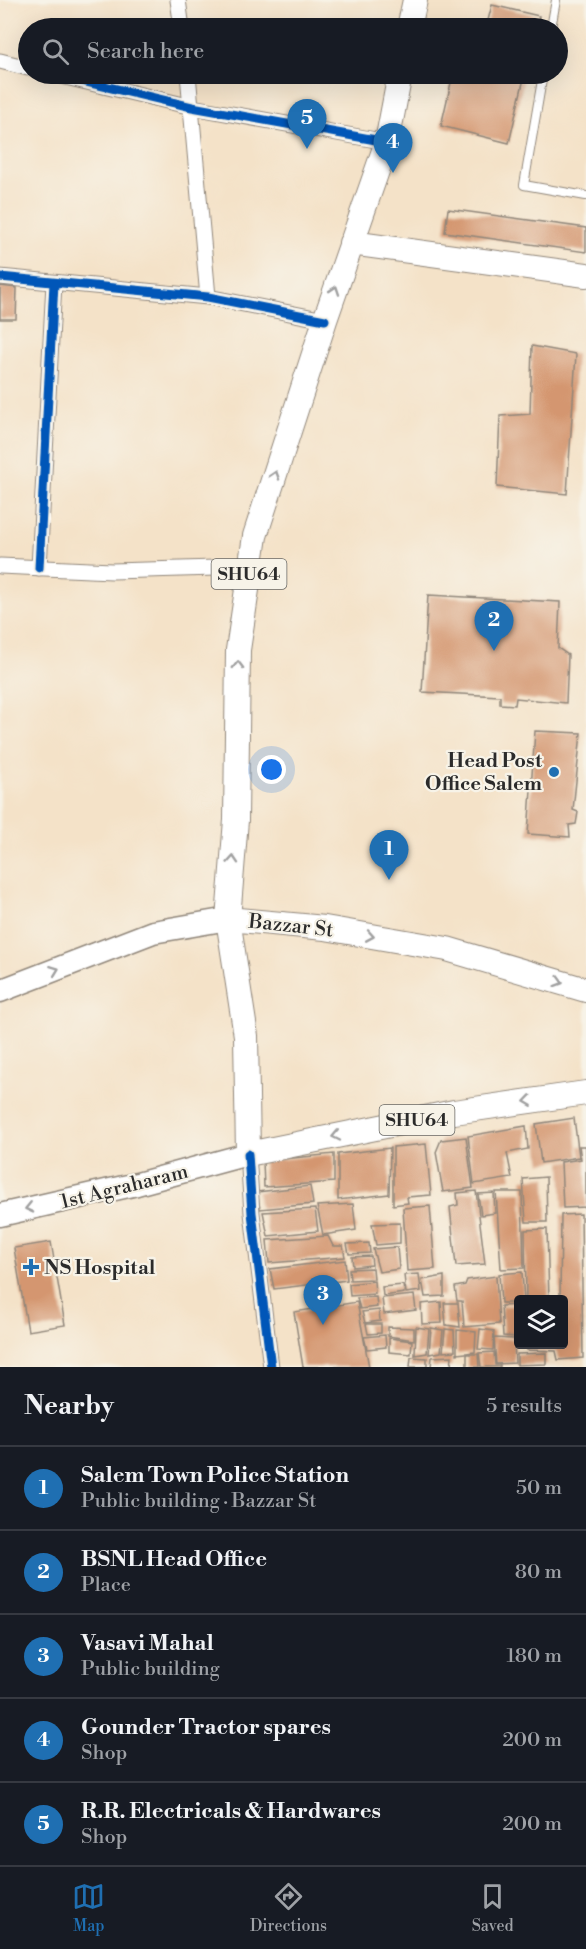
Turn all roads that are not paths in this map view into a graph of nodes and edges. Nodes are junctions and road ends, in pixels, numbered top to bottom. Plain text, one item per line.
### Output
1 (178, 0) edge
2 (415, 0) edge
3 (556, 0) edge
4 (181, 18) edge
5 (411, 18) edge
6 (553, 18) edge
7 (0, 61) edge
8 (18, 66) edge
9 (95, 84) edge
10 (189, 84) edge
11 (398, 84) edge
12 (541, 84) edge
13 (192, 107) junction
14 (387, 142) junction
15 (586, 196) edge
16 (351, 243) junction
17 (586, 275) edge
18 (0, 277) edge
19 (54, 283) junction
20 (208, 297) junction
21 (325, 320) junction
22 (0, 566) edge
23 (250, 567) junction
24 (39, 568) junction
25 (228, 919) junction
26 (586, 990) edge
27 (0, 991) edge
28 (586, 1093) edge
29 (248, 1154) junction
30 (0, 1215) edge
31 (271, 1367) edge

1 - 4 street
2 - 5 main road
3 - 6 lane
7 - 8 street
9 - 13 street
10 - 13 street
11 - 14 main road, SHU64
12 - 15 lane
13 - 14 street
13 - 20 street
14 - 16 main road, SHU64
16 - 17 main road
21 -> 16 main road, SHU64
18 - 19 street
19 - 20 street
19 - 24 street
20 - 21 street
23 -> 21 main road, SHU64
22 - 24 street
23 - 24 street
25 -> 23 main road, SHU64
25 -> 26 main road, Bazzar St
27 -> 25 main road, Bazzar St
25 - 29 main road, SHU64
28 -> 29 main road, SHU64
29 -> 30 main road, 1st Agraharam
29 - 31 street

